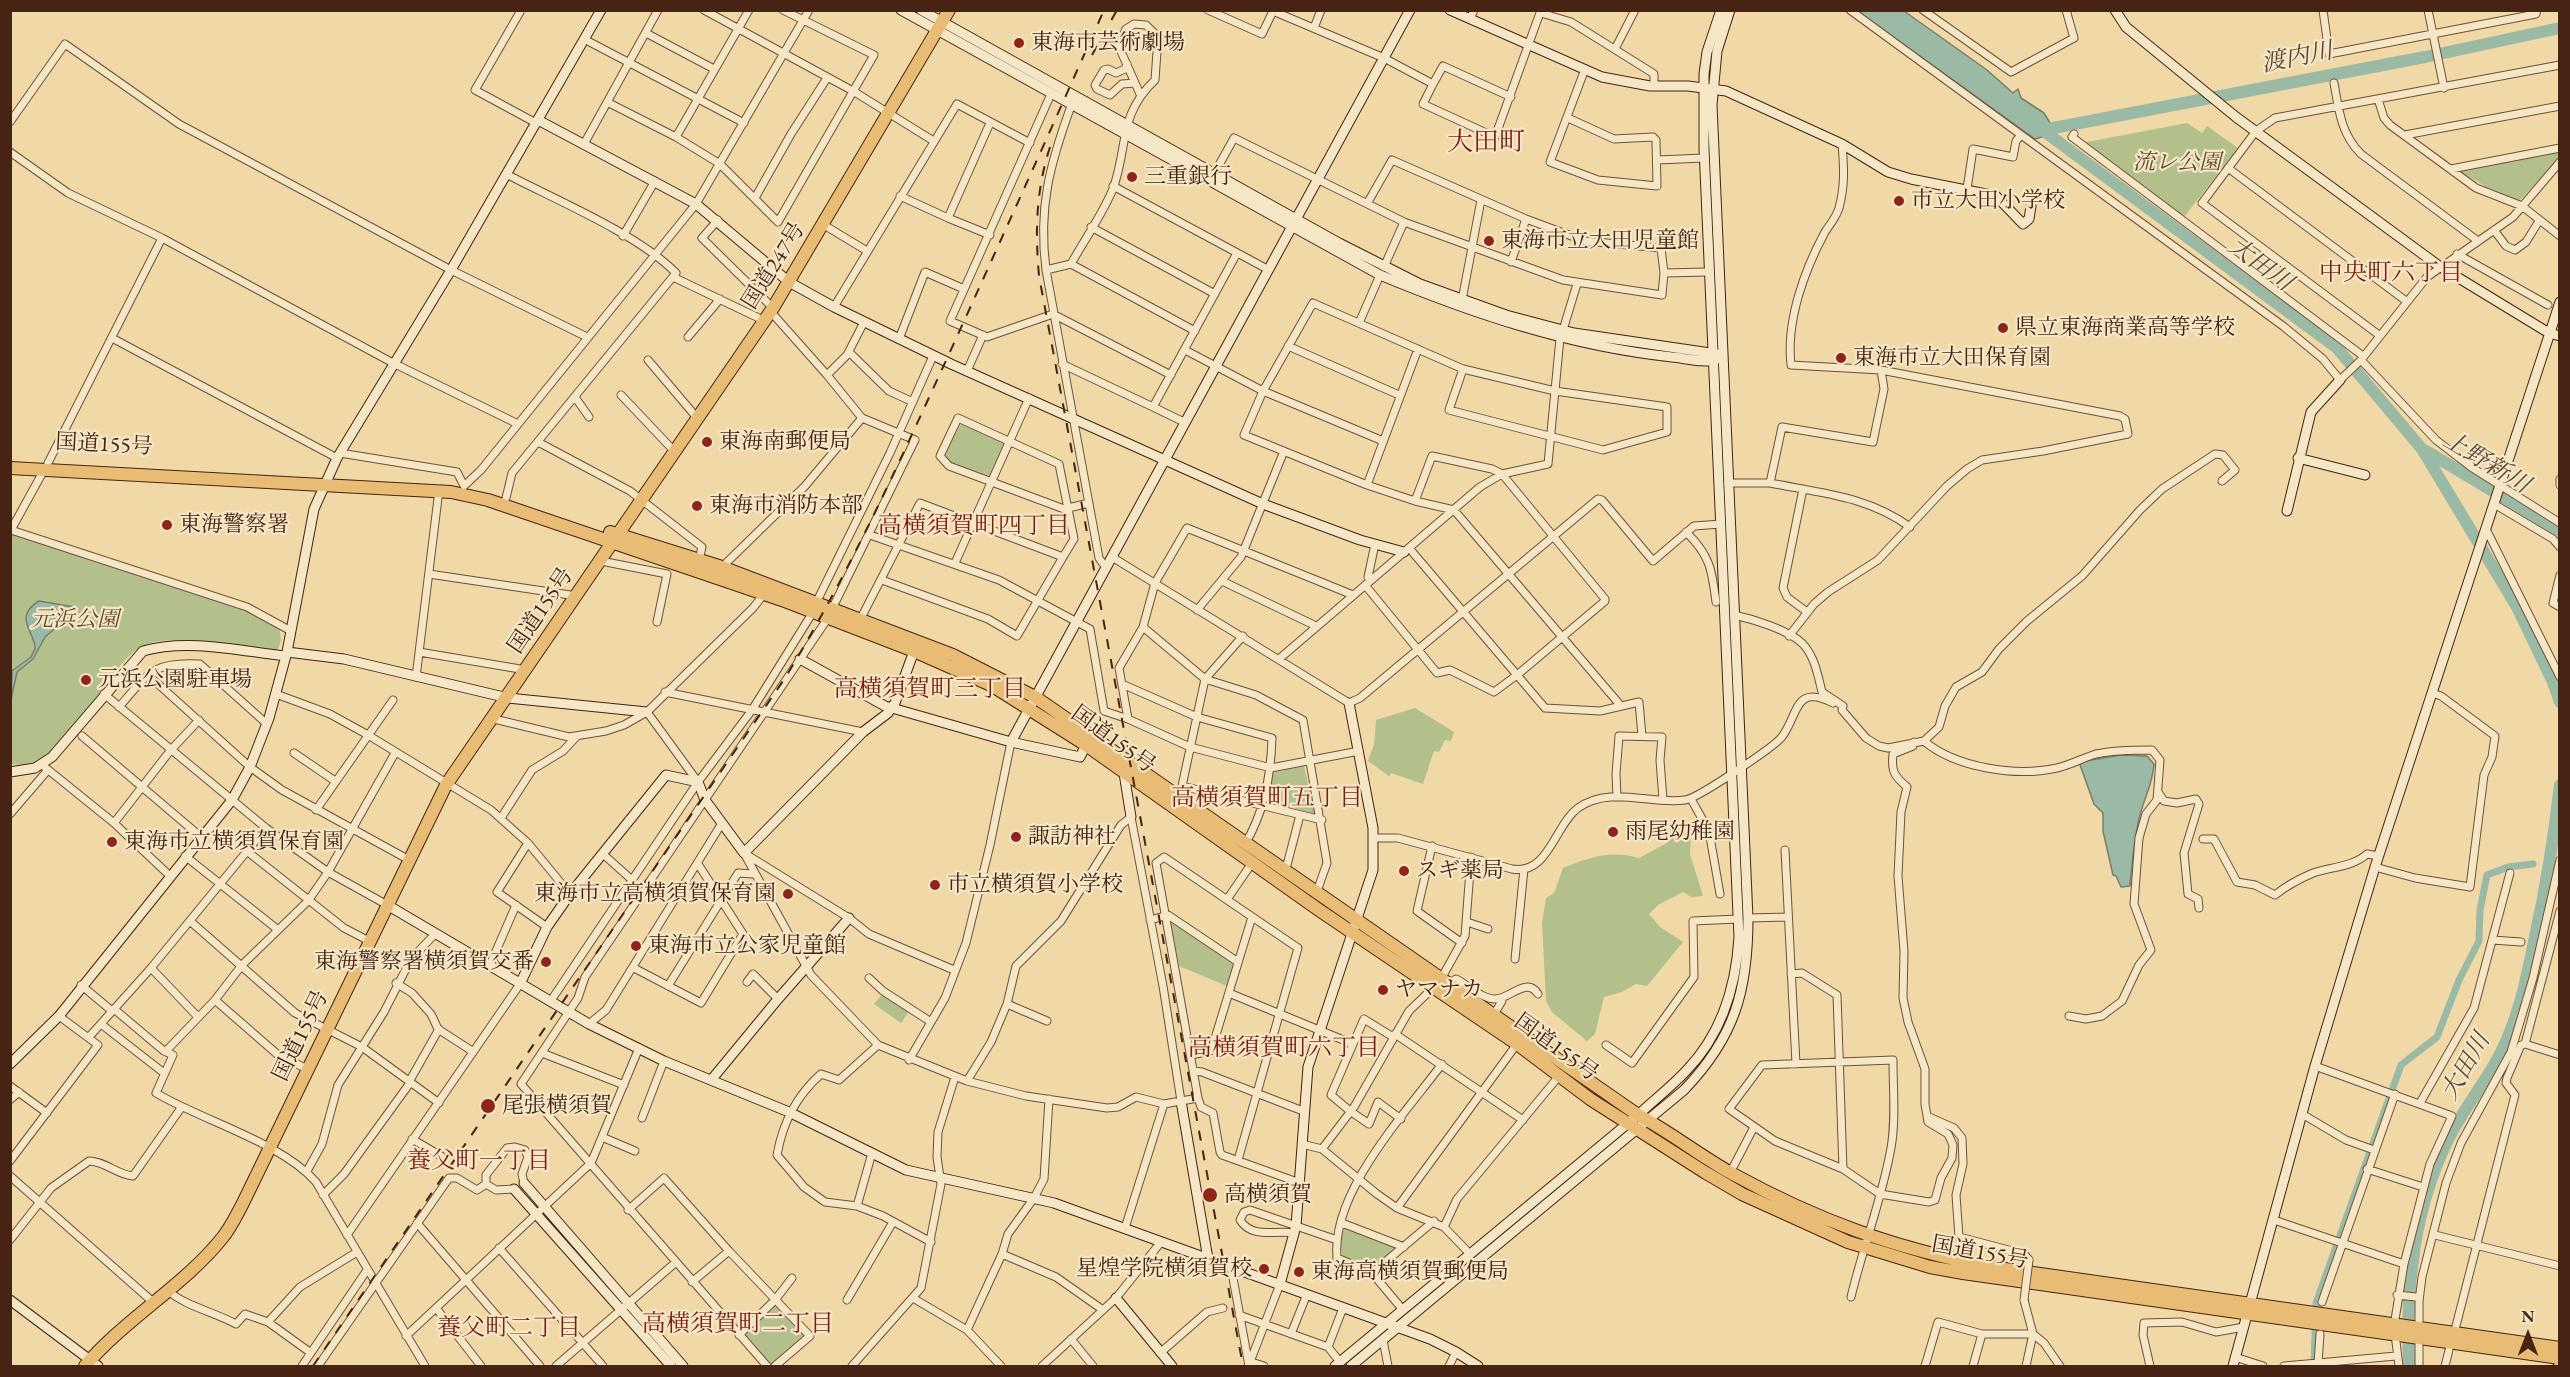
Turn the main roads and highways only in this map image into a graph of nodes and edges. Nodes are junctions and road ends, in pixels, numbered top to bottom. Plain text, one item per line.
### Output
1 (950, 10) edge
2 (10, 461) edge
3 (46, 467) junction
4 (10, 468) edge
5 (327, 480) junction
6 (616, 538) junction
7 (814, 607) junction
8 (830, 614) junction
9 (1032, 702) junction
10 (1355, 927) junction
11 (1441, 984) junction
12 (1865, 1242) junction
13 (2419, 1333) junction
14 (2559, 1348) edge
15 (2559, 1358) edge
16 (91, 1364) edge

1 - 6 highway, 国道247号
2 - 3 highway, 国道155号
3 - 4 highway, 国道155号
3 - 5 highway, 国道155号
5 - 6 highway, 国道155号
5 - 6 highway, 国道155号
6 - 7 highway, 国道155号
6 - 7 highway, 国道155号
6 - 16 highway, 国道155号
7 - 8 highway, 国道155号
8 - 9 highway, 国道155号
8 - 9 highway, 国道155号
9 - 10 highway, 国道155号
9 - 10 highway, 国道155号
10 - 11 highway, 国道155号
11 - 12 highway, 国道155号
11 - 12 highway, 国道155号
12 - 13 highway, 国道155号
13 - 14 highway, 国道155号
13 - 15 highway, 国道155号

